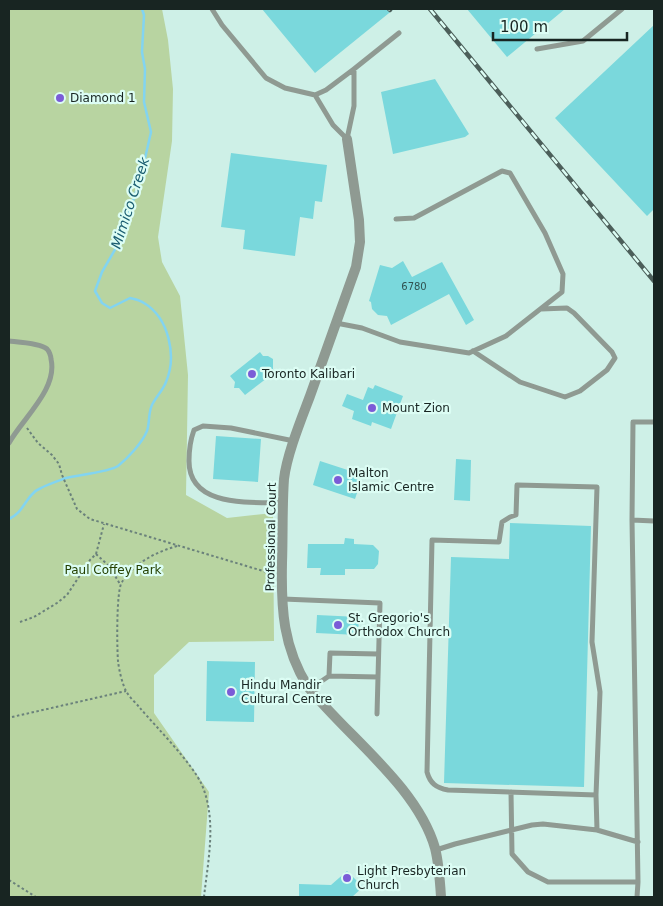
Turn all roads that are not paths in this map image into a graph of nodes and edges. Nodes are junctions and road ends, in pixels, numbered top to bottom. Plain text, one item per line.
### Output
1 (212, 9) edge
2 (622, 9) edge
3 (399, 33) dead end
4 (537, 49) dead end
5 (354, 69) junction
6 (315, 95) junction
7 (347, 139) junction
8 (396, 219) dead end
9 (541, 308) junction
10 (336, 323) junction
11 (9, 341) edge
12 (473, 351) junction
13 (654, 422) edge
14 (294, 441) junction
15 (9, 443) edge
16 (284, 503) junction
17 (632, 520) junction
18 (654, 521) edge
19 (283, 599) junction
20 (378, 654) junction
21 (329, 676) junction
22 (378, 677) junction
23 (310, 689) junction
24 (376, 714) dead end
25 (511, 792) junction
26 (596, 795) junction
27 (510, 830) junction
28 (597, 830) junction
29 (638, 842) junction
30 (435, 850) junction
31 (638, 882) junction
32 (440, 897) edge
33 (637, 897) edge

1 - 6 lane
2 - 4 lane
3 - 5 lane
5 - 6 lane
5 - 7 lane
6 - 7 lane
7 - 10 street, Professional Court
8 - 9 lane
9 - 12 lane
9 - 12 lane
10 - 12 lane
10 - 14 street, Professional Court
11 - 15 lane
13 - 17 lane
14 - 16 street, Professional Court
14 - 16 lane
16 - 19 street, Professional Court
17 - 18 lane
17 - 29 lane
19 - 20 lane
19 - 23 street, Professional Court
20 - 21 lane
20 - 22 lane
21 - 22 lane
21 - 23 lane
22 - 24 lane
23 - 30 street, Professional Court
25 - 26 lane
25 - 26 lane
25 - 27 lane
26 - 28 lane
27 - 28 lane
27 - 30 lane
27 - 31 lane
28 - 29 lane
29 - 31 lane
30 - 32 street, Professional Court
31 - 33 lane

